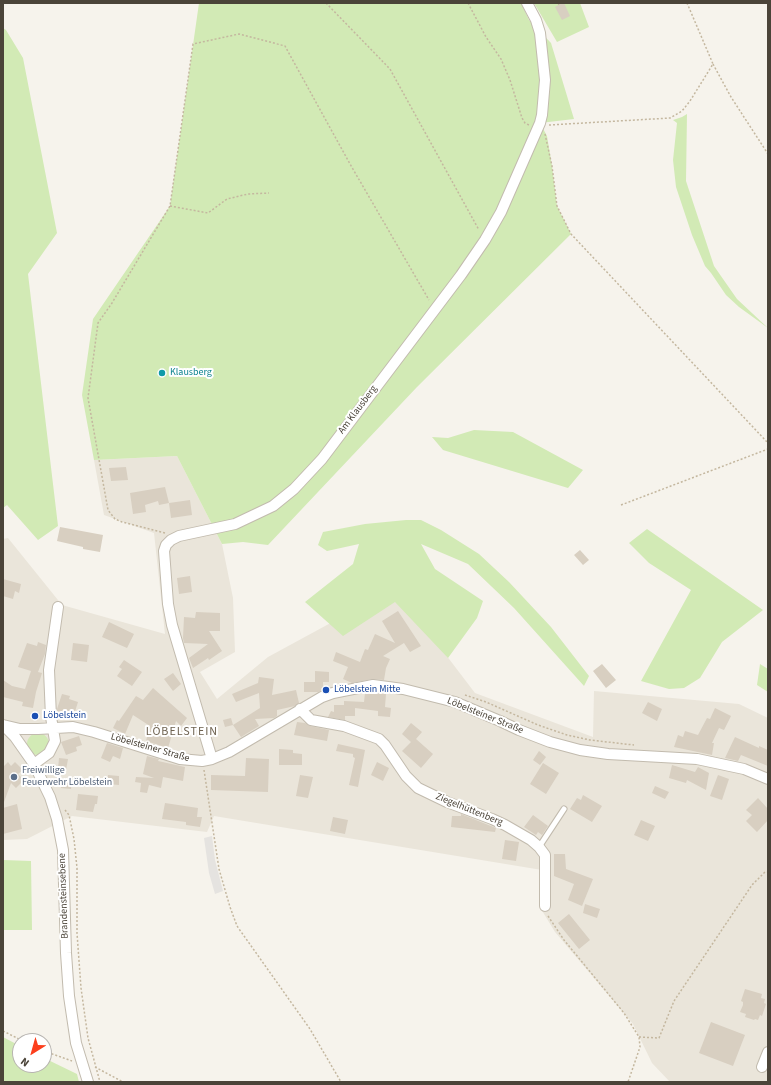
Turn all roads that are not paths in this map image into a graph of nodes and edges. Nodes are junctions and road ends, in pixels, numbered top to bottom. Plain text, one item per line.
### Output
1 (527, 3) edge
2 (58, 607) dead end
3 (300, 709) junction
4 (3, 725) edge
5 (53, 727) junction
6 (207, 760) junction
7 (34, 764) junction
8 (768, 779) edge
9 (564, 809) dead end
10 (539, 848) junction
11 (545, 906) road end
12 (768, 1052) edge
13 (762, 1067) dead end
14 (88, 1082) edge

1 - 6 street, Am Klausberg
2 - 5 street
3 - 6 street, Löbelsteiner Straße
3 - 8 street, Löbelsteiner Straße
3 - 10 street, Ziegelhüttenberg
4 - 5 street, Löbelsteiner Straße
4 - 7 street, Brandensteinsebene
5 - 6 street, Löbelsteiner Straße
5 - 7 street
7 - 14 street, Brandensteinsebene
9 - 10 lane
10 - 11 street
12 - 13 street

